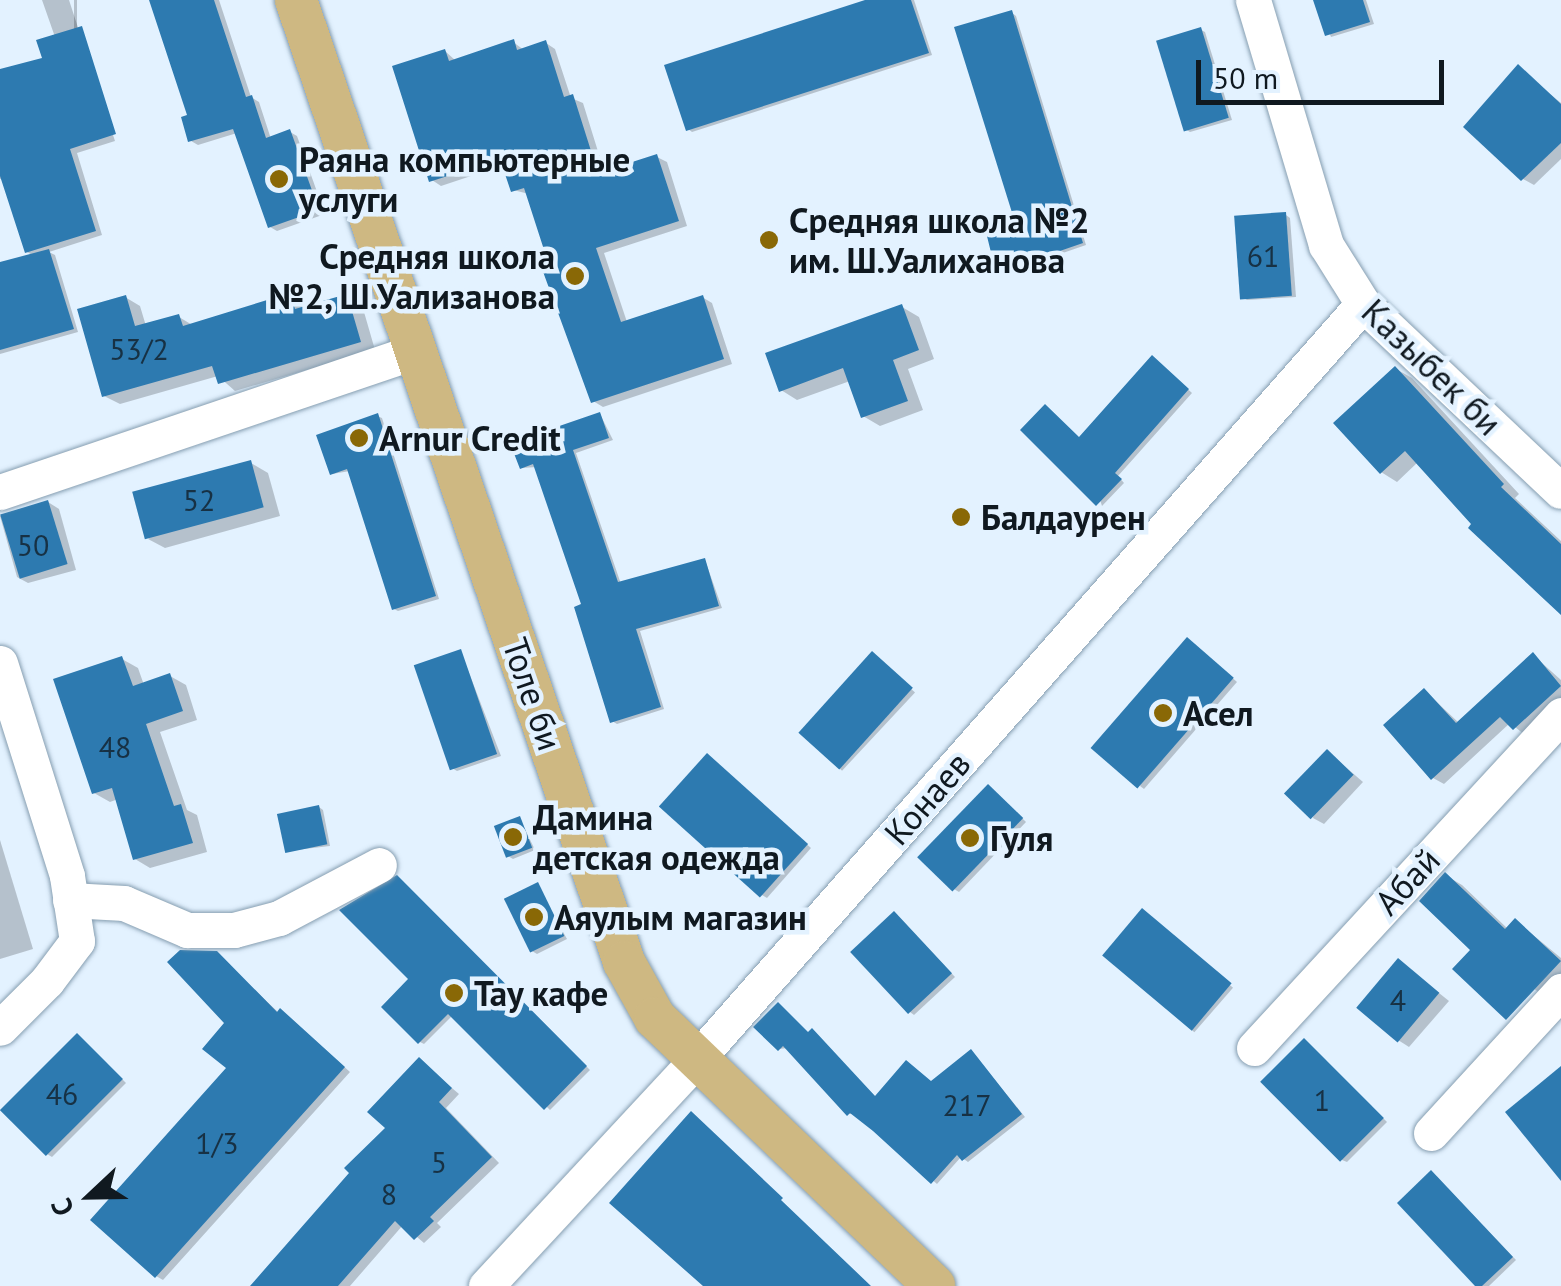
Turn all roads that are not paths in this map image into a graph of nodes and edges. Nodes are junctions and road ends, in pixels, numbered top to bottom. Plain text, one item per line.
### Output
1 (296, 0) edge
2 (1253, 0) edge
3 (1363, 304) junction
4 (416, 351) junction
5 (1561, 490) edge
6 (0, 492) edge
7 (0, 663) edge
8 (1561, 715) edge
9 (379, 865) dead end
10 (70, 900) junction
11 (1561, 991) edge
12 (0, 1028) edge
13 (1254, 1048) dead end
14 (696, 1060) junction
15 (1431, 1132) dead end
16 (490, 1285) edge
17 (934, 1286) edge

1 - 4 main road, Толе би
2 - 3 street, Казыбек би
3 - 5 street, Казыбек би
3 - 14 street, Конаев
4 - 6 street
4 - 14 main road, Толе би
7 - 10 street
8 - 13 street, Абай
9 - 10 street
10 - 12 street
11 - 15 street
14 - 16 street, Конаев
14 - 17 main road, Толе би

